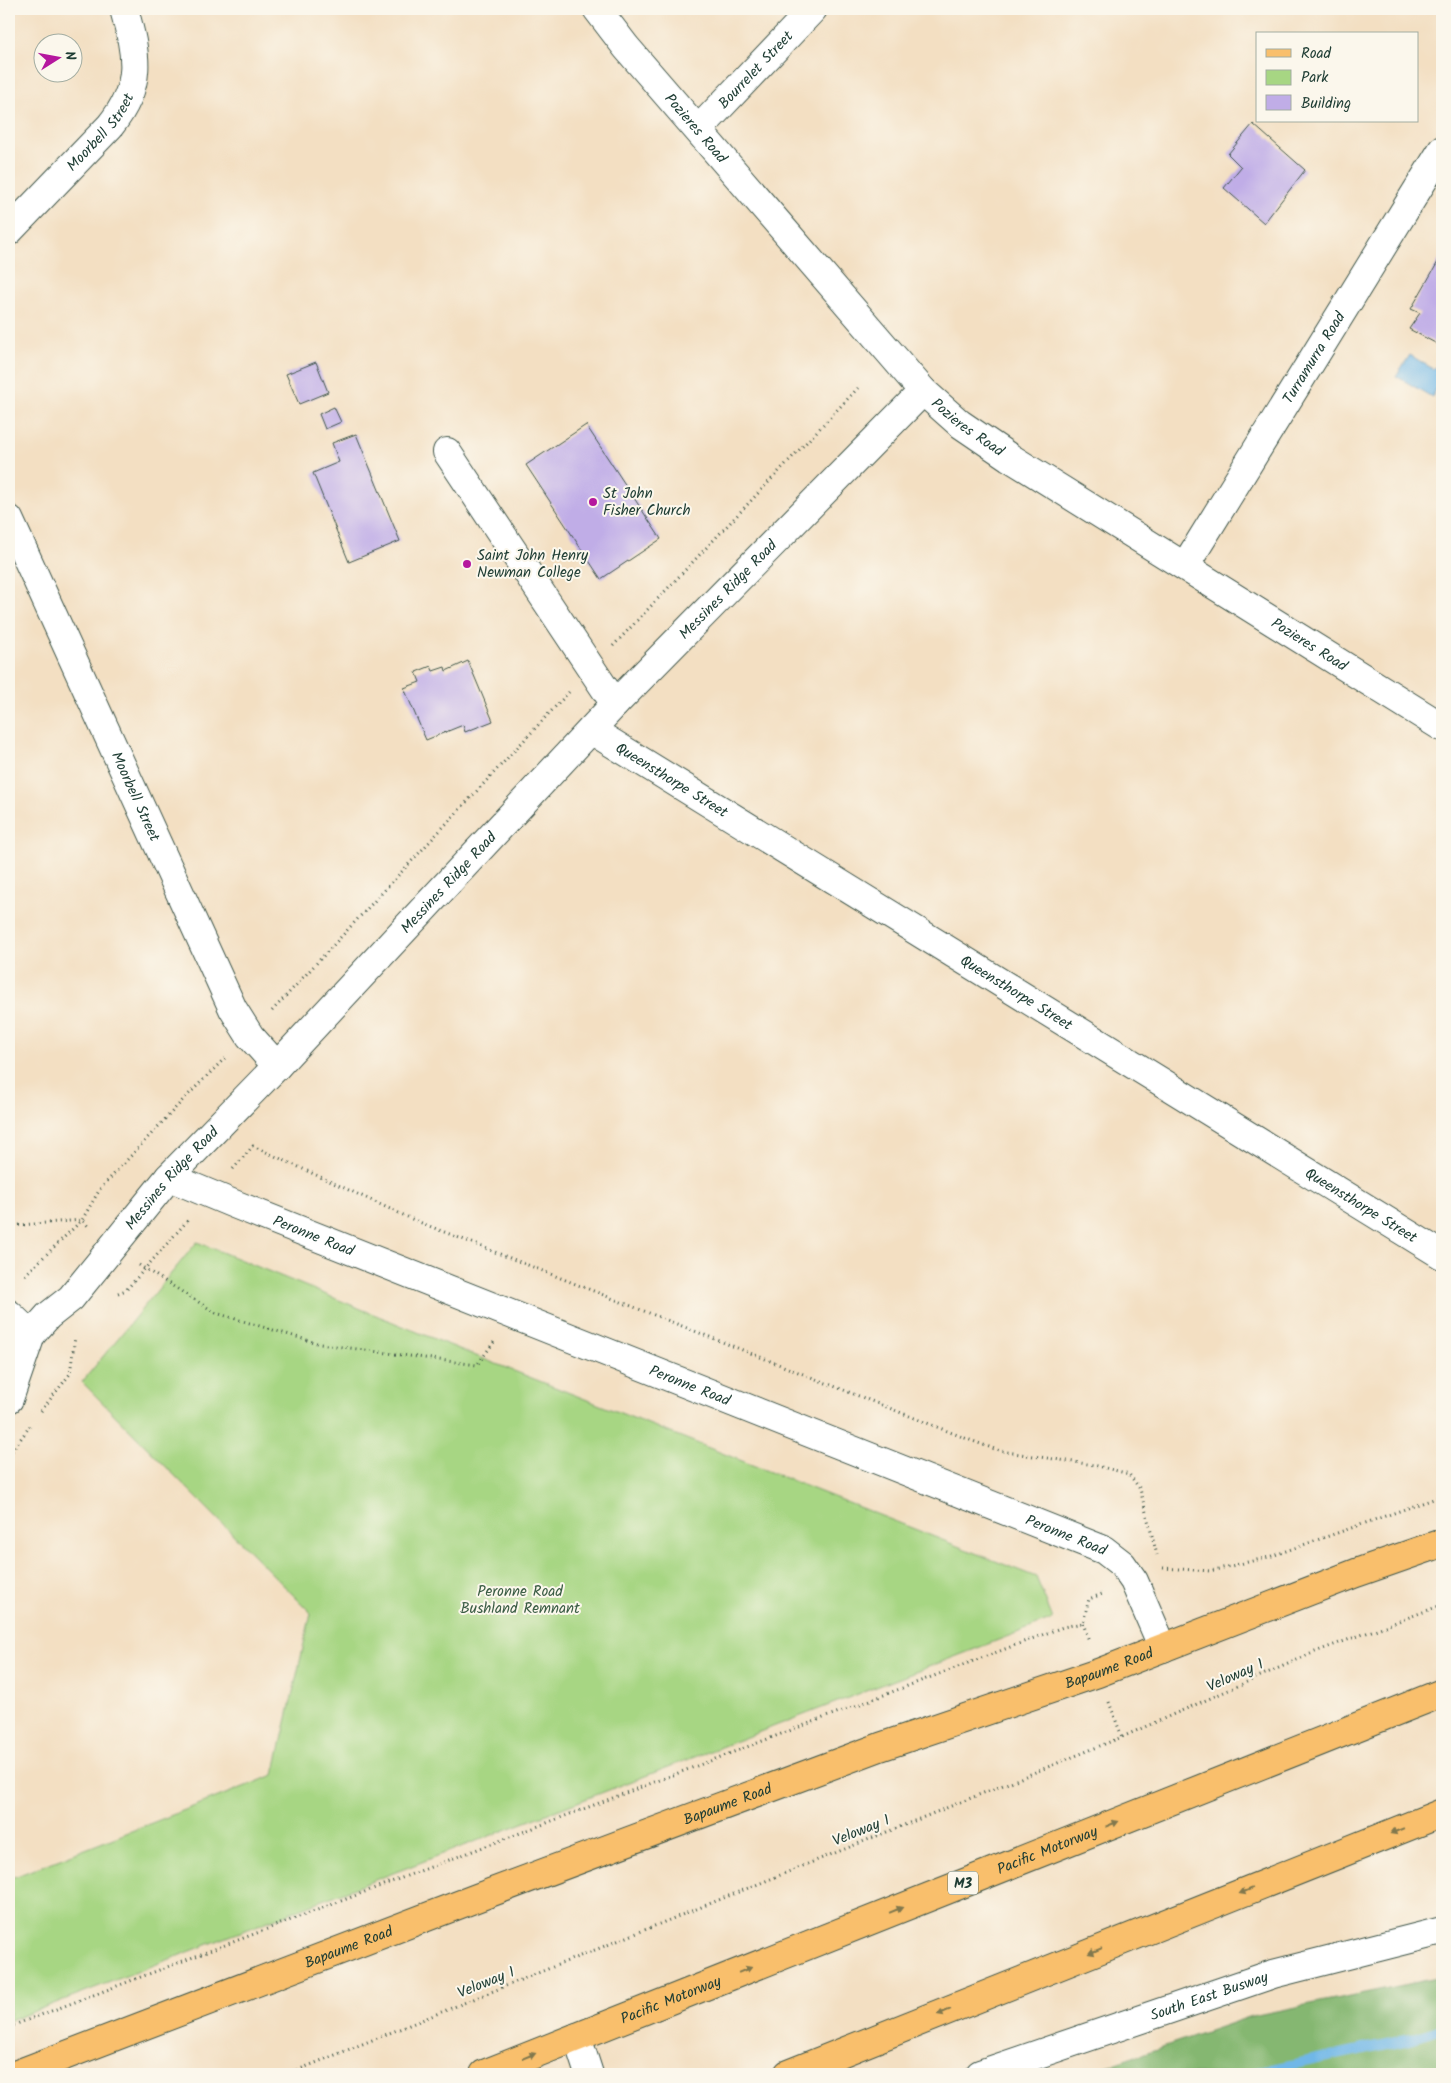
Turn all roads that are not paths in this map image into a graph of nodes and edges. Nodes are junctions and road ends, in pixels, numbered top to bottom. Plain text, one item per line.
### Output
1 (124, 9) edge
2 (597, 9) edge
3 (813, 9) edge
4 (698, 129) junction
5 (1442, 150) edge
6 (9, 231) edge
7 (923, 391) junction
8 (447, 452) dead end
9 (9, 519) edge
10 (1185, 566) junction
11 (616, 704) junction
12 (1442, 727) edge
13 (591, 730) junction
14 (277, 1066) junction
15 (169, 1177) junction
16 (1442, 1254) edge
17 (9, 1314) edge
18 (31, 1335) junction
19 (9, 1399) edge
20 (1442, 1543) edge
21 (1163, 1648) junction
22 (1442, 1693) edge
23 (1442, 1813) edge
24 (1442, 1931) edge
25 (577, 2037) junction
26 (17, 2074) edge
27 (484, 2074) edge
28 (589, 2074) edge
29 (788, 2074) edge
30 (980, 2074) edge

1 - 6 street, Moorbell Street
2 - 4 street, Pozieres Road
3 - 4 street, Bourrelet Street
4 - 7 street, Pozieres Road
5 - 10 street, Turramurra Road
7 - 10 street, Pozieres Road
7 - 11 street, Messines Ridge Road
8 - 11 street
9 - 14 street, Moorbell Street
10 - 12 street, Pozieres Road
11 - 13 street, Messines Ridge Road
13 - 14 street, Messines Ridge Road
13 - 16 street, Queensthorpe Street
14 - 15 street, Messines Ridge Road
15 - 18 street, Messines Ridge Road
15 - 21 street, Peronne Road
17 - 18 street
18 - 19 street, Messines Ridge Road
20 - 21 main road, Bapaume Road
21 - 26 main road, Bapaume Road
25 -> 22 main road, Pacific Motorway / M3
23 -> 29 main road
24 - 30 street, South East Busway
27 -> 25 main road, Pacific Motorway / M3
25 - 28 street

